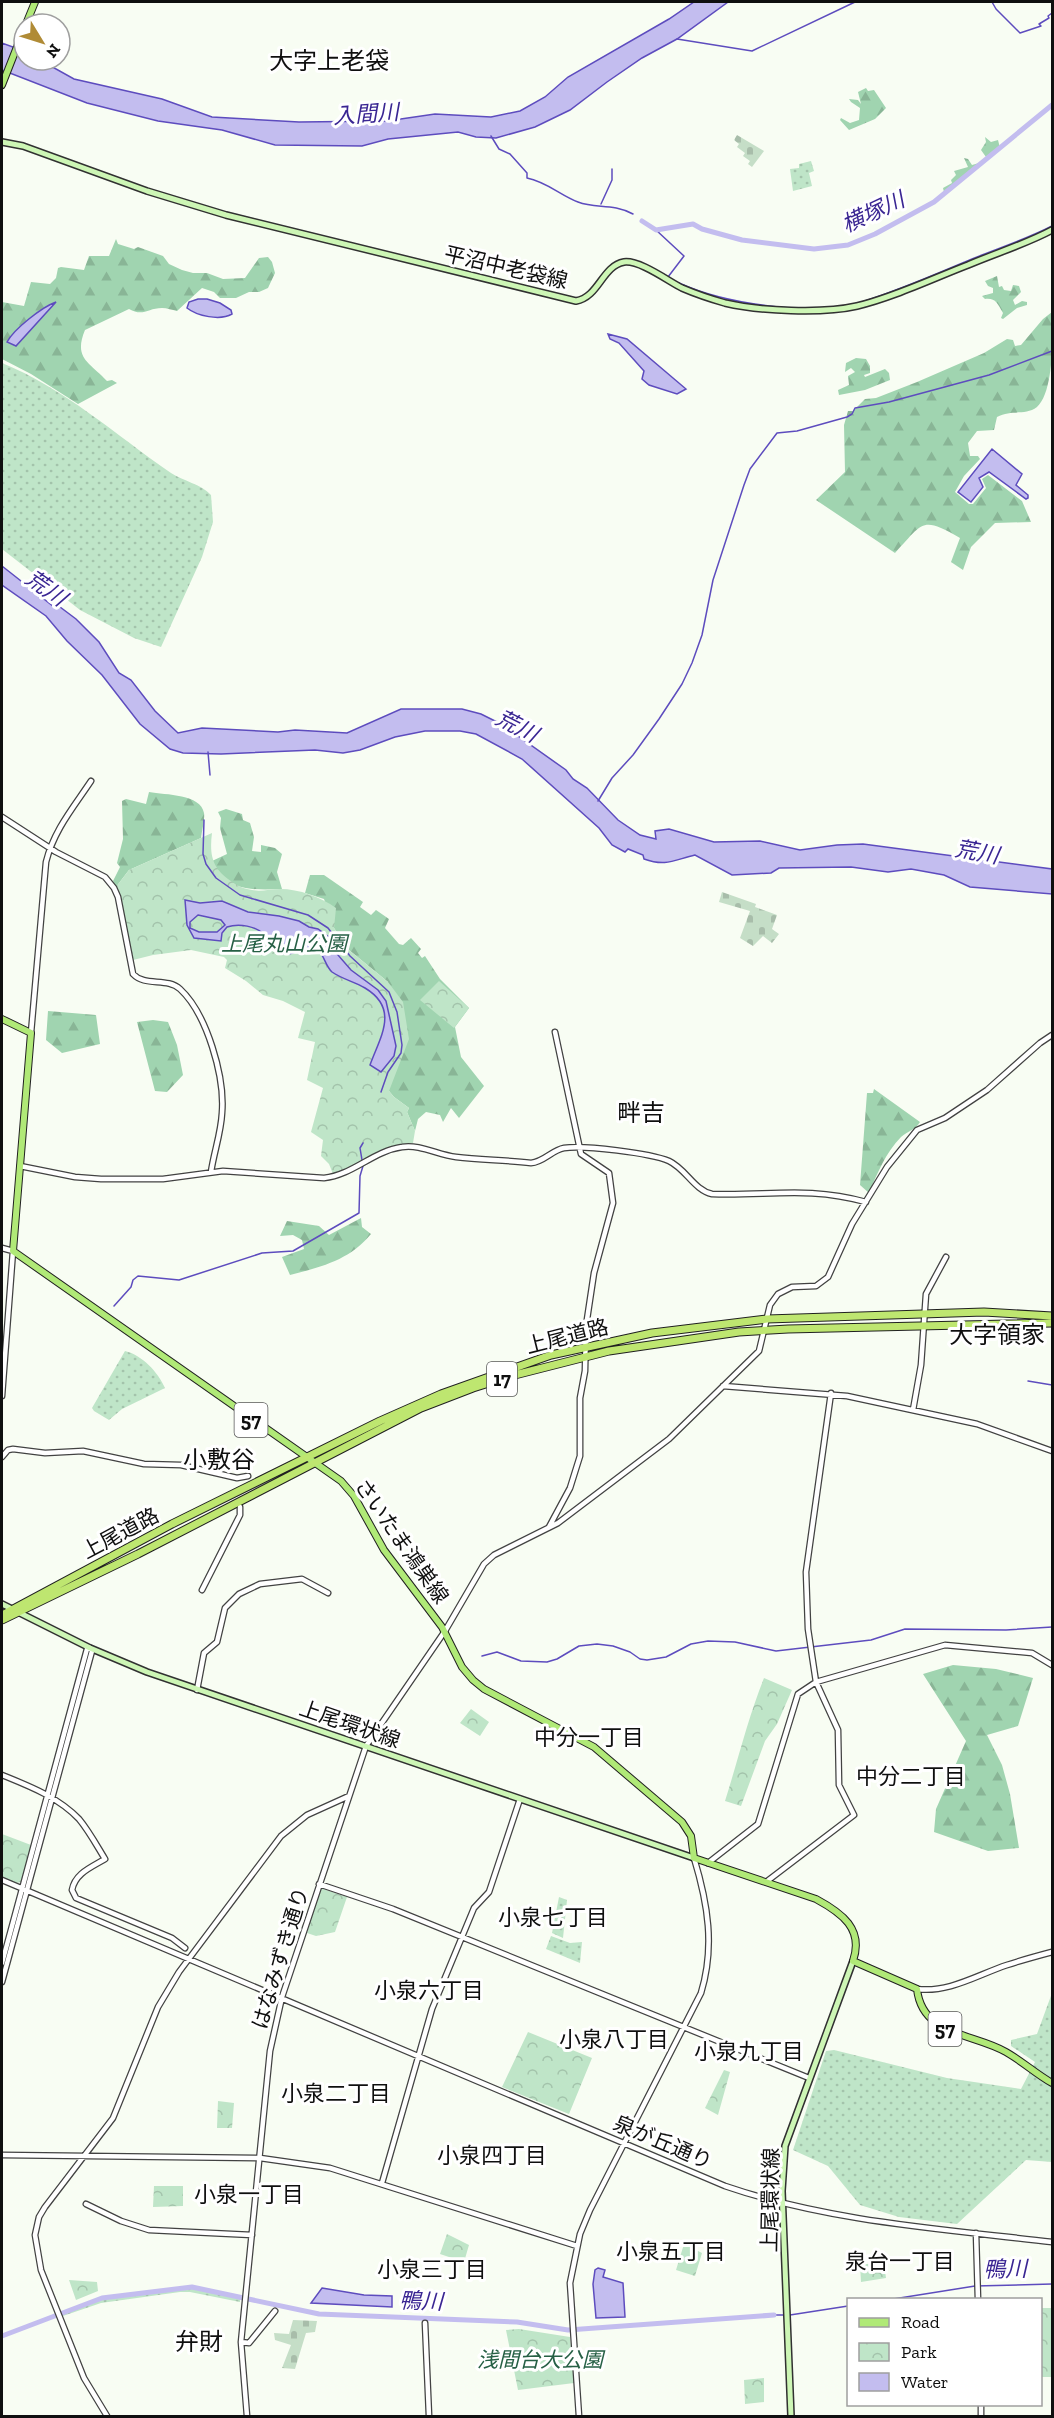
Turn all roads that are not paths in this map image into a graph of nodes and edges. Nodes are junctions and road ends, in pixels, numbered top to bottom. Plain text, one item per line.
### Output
1 (12, 60) edge
2 (2, 85) edge
3 (2, 142) edge
4 (1053, 230) edge
5 (92, 781) dead end
6 (2, 817) edge
7 (49, 848) junction
8 (2, 1019) edge
9 (555, 1032) dead end
10 (31, 1033) junction
11 (1053, 1035) edge
12 (581, 1149) junction
13 (20, 1166) junction
14 (211, 1172) junction
15 (866, 1202) junction
16 (2, 1248) edge
17 (13, 1251) junction
18 (946, 1257) dead end
19 (924, 1314) junction
20 (1053, 1316) edge
21 (767, 1319) junction
22 (1053, 1323) edge
23 (923, 1325) junction
24 (765, 1329) junction
25 (585, 1347) junction
26 (586, 1356) junction
27 (723, 1386) junction
28 (831, 1393) junction
29 (2, 1396) edge
30 (913, 1410) junction
31 (1053, 1451) edge
32 (2, 1457) edge
33 (306, 1457) junction
34 (316, 1463) junction
35 (248, 1476) dead end
36 (240, 1507) dead end
37 (549, 1527) junction
38 (202, 1590) dead end
39 (327, 1593) dead end
40 (2, 1604) edge
41 (16, 1611) junction
42 (2, 1615) edge
43 (2, 1620) edge
44 (445, 1631) junction
45 (90, 1648) junction
46 (1053, 1665) edge
47 (816, 1683) junction
48 (197, 1690) junction
49 (366, 1746) junction
50 (2, 1775) edge
51 (349, 1796) junction
52 (49, 1797) junction
53 (520, 1799) junction
54 (694, 1858) junction
55 (708, 1863) junction
56 (2, 1880) edge
57 (766, 1882) junction
58 (319, 1884) junction
59 (22, 1888) junction
60 (28, 1891) junction
61 (463, 1937) junction
62 (185, 1948) dead end
63 (1053, 1952) edge
64 (189, 1958) junction
65 (853, 1961) junction
66 (2, 1963) edge
67 (2, 1982) edge
68 (917, 1989) junction
69 (282, 1997) junction
70 (685, 2027) junction
71 (418, 2056) junction
72 (809, 2078) junction
73 (1053, 2083) edge
74 (625, 2144) junction
75 (2, 2155) edge
76 (85, 2157) junction
77 (260, 2158) junction
78 (382, 2183) junction
79 (783, 2203) junction
80 (86, 2204) dead end
81 (976, 2233) junction
82 (252, 2235) junction
83 (1053, 2242) edge
84 (577, 2246) junction
85 (978, 2298) edge
86 (275, 2311) dead end
87 (425, 2323) dead end
88 (241, 2342) junction
89 (107, 2416) edge
90 (247, 2416) edge
91 (429, 2416) edge
92 (579, 2416) edge
93 (790, 2416) edge

1 - 2 main road
3 - 4 main road, 平沼中老袋線
5 - 7 street
6 - 7 street
7 - 10 street
7 - 14 street
8 - 10 main road
9 - 12 street
10 - 13 main road
11 - 15 street, はなみずき通り
12 - 14 street
12 - 15 street
12 - 25 street
13 - 14 street
13 - 17 main road
15 - 21 street, はなみずき通り
16 - 17 street
17 - 29 street
17 - 33 main road, さいたま鴻巣線 / 57
18 - 19 street
19 - 20 highway, 上尾道路 / 17
19 - 21 highway, 上尾道路 / 17
19 - 23 street
21 - 24 street, はなみずき通り
21 - 25 highway, 上尾道路 / 17
22 - 23 highway, 上尾道路 / 17
23 - 24 highway, 上尾道路 / 17
23 - 30 street
24 - 26 highway, 上尾道路 / 17
24 - 27 street, はなみずき通り
25 - 26 street
25 - 33 highway, 上尾道路 / 17
26 - 34 highway, 上尾道路 / 17
26 - 37 street
27 - 28 street
27 - 37 street, はなみずき通り
28 - 30 street
28 - 47 street
30 - 31 street
32 - 35 street
33 - 34 main road, さいたま鴻巣線 / 57
33 - 41 highway, 上尾道路 / 17
34 - 41 highway, 上尾道路 / 17
34 - 44 main road, さいたま鴻巣線 / 57
36 - 38 street
37 - 44 street, はなみずき通り
39 - 48 street
40 - 41 main road, 上尾環状線
41 - 42 highway, 上尾道路 / 17
41 - 43 highway, 上尾道路 / 17
41 - 45 main road, 上尾環状線
44 - 49 street, はなみずき通り
44 - 54 main road, さいたま鴻巣線 / 57
45 - 48 main road, 上尾環状線
45 - 52 street
46 - 47 street
47 - 55 street
47 - 57 street
48 - 49 main road, 上尾環状線
49 - 51 street, はなみずき通り
49 - 53 main road, 上尾環状線
50 - 52 street
51 - 58 street, はなみずき通り
51 - 64 street
52 - 59 street
52 - 60 street
52 - 62 street
53 - 54 main road, 上尾環状線
53 - 61 street
54 - 55 main road
54 - 70 street
55 - 57 main road
56 - 59 street, 泉が丘通り
57 - 65 main road
58 - 61 street
58 - 69 street, はなみずき通り
59 - 60 street, 泉が丘通り
59 - 66 street
60 - 64 street, 泉が丘通り
60 - 67 street
61 - 70 street
61 - 71 street
63 - 68 street
64 - 69 street, 泉が丘通り
64 - 76 street
65 - 68 main road, 57
65 - 72 main road, 上尾環状線
68 - 73 main road, 57
69 - 71 street, 泉が丘通り
69 - 77 street, はなみずき通り
70 - 72 street
70 - 74 street
71 - 74 street, 泉が丘通り
71 - 78 street
72 - 79 main road, 上尾環状線
74 - 79 street, 泉が丘通り
74 - 84 street
75 - 76 street
76 - 77 street
76 - 89 street
77 - 78 street
77 - 82 street, はなみずき通り
78 - 84 street
79 - 81 street, 泉が丘通り
79 - 93 main road, 上尾環状線
80 - 82 street
81 - 83 street, 泉が丘通り
81 - 85 street
82 - 88 street, はなみずき通り
84 - 92 street
86 - 88 street
87 - 91 street
88 - 90 street

